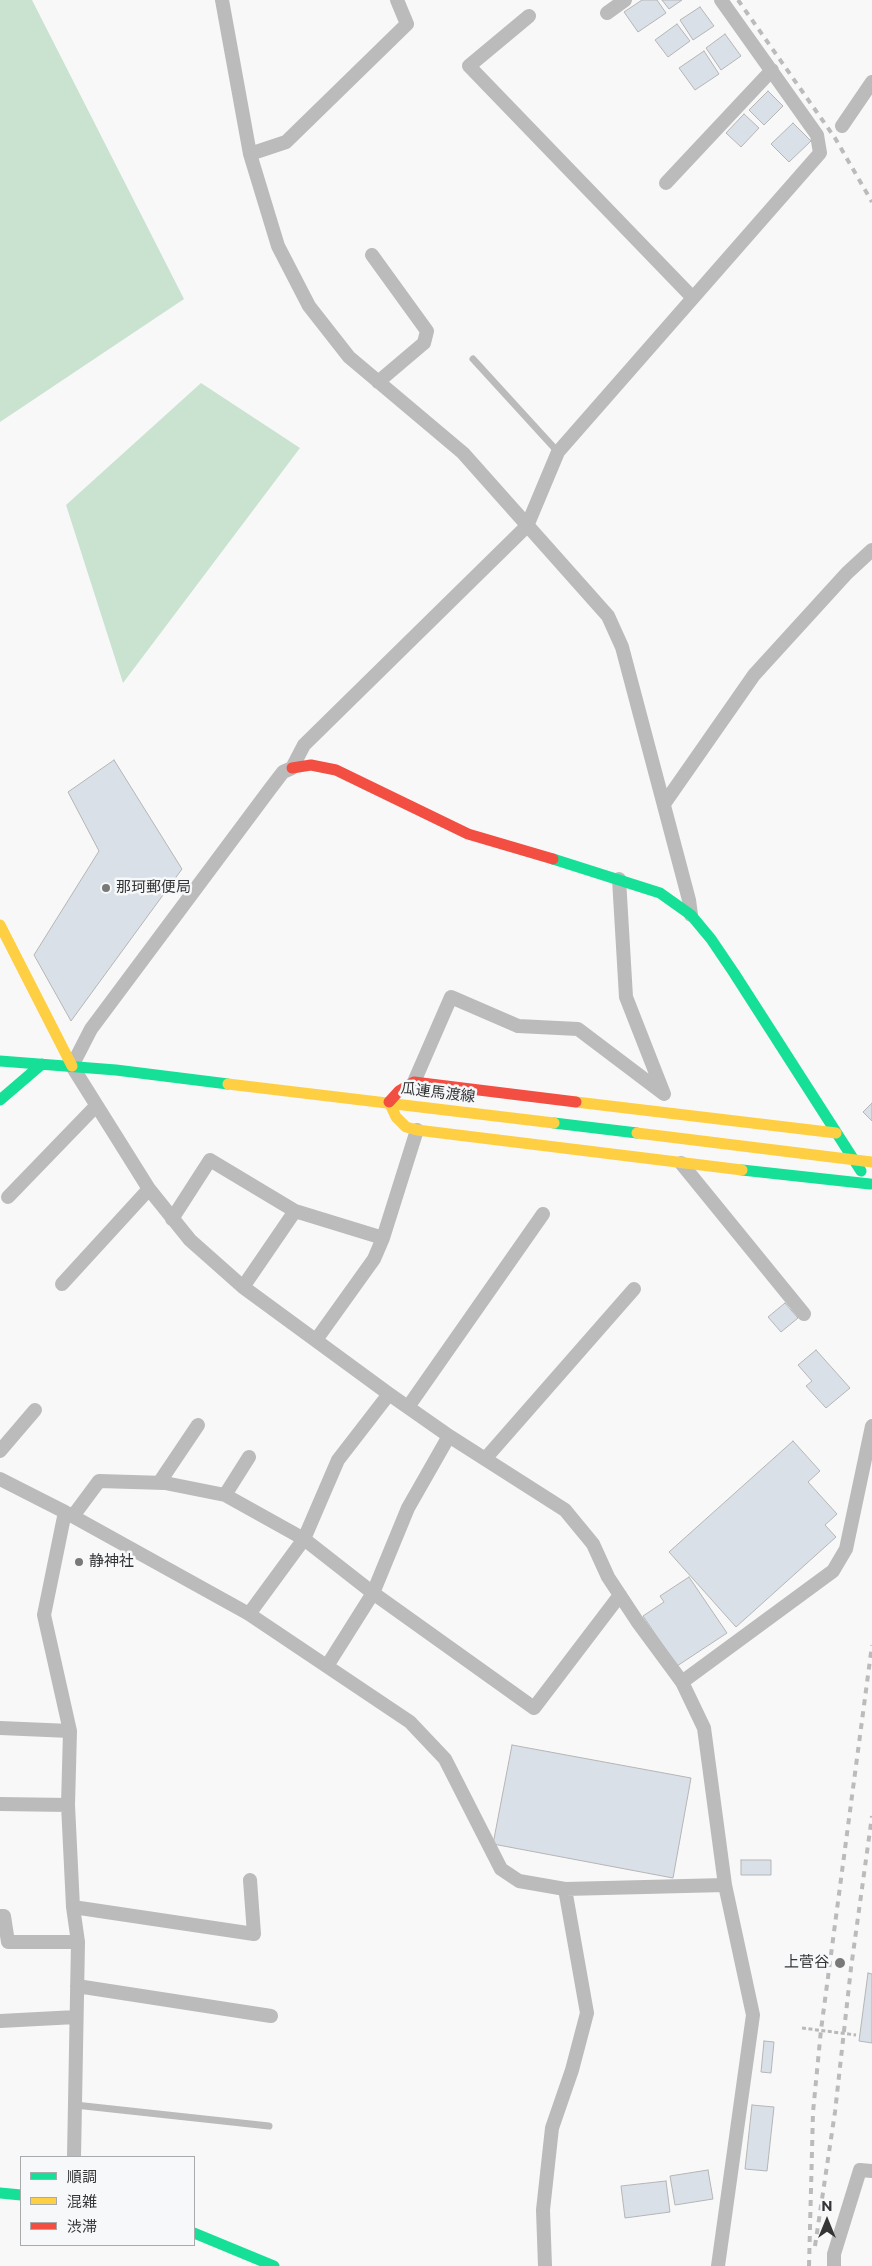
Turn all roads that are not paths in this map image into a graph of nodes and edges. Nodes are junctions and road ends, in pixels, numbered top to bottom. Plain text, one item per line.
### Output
1 (222, 0) edge
2 (397, 0) edge
3 (625, 0) edge
4 (721, 0) edge
5 (607, 14) dead end
6 (529, 16) dead end
7 (772, 70) junction
8 (872, 82) edge
9 (842, 126) dead end
10 (250, 154) junction
11 (666, 183) dead end
12 (372, 255) dead end
13 (692, 297) junction
14 (473, 359) dead end
15 (378, 382) junction
16 (558, 452) junction
17 (527, 526) junction
18 (872, 550) edge
19 (292, 768) junction
20 (664, 804) junction
21 (619, 879) junction
22 (691, 915) junction
23 (0, 925) edge
24 (0, 1061) edge
25 (42, 1064) junction
26 (72, 1066) junction
27 (414, 1082) junction
28 (664, 1094) junction
29 (0, 1100) edge
30 (389, 1102) junction
31 (96, 1106) junction
32 (679, 1114) junction
33 (417, 1130) junction
34 (836, 1133) junction
35 (872, 1162) edge
36 (681, 1163) junction
37 (871, 1185) edge
38 (149, 1189) junction
39 (8, 1197) dead end
40 (294, 1211) junction
41 (543, 1214) dead end
42 (172, 1219) junction
43 (383, 1238) junction
44 (62, 1284) dead end
45 (242, 1287) junction
46 (634, 1289) dead end
47 (804, 1314) dead end
48 (316, 1340) junction
49 (389, 1394) junction
50 (408, 1407) junction
51 (35, 1410) dead end
52 (198, 1425) dead end
53 (872, 1426) edge
54 (449, 1436) junction
55 (0, 1451) edge
56 (249, 1457) dead end
57 (485, 1459) junction
58 (0, 1478) edge
59 (158, 1483) junction
60 (225, 1495) junction
61 (69, 1514) junction
62 (304, 1538) junction
63 (373, 1593) junction
64 (620, 1596) junction
65 (249, 1614) junction
66 (327, 1666) junction
67 (682, 1682) junction
68 (0, 1728) edge
69 (70, 1732) junction
70 (0, 1804) edge
71 (68, 1805) junction
72 (250, 1880) dead end
73 (725, 1885) junction
74 (565, 1889) junction
75 (73, 1907) junction
76 (0, 1916) edge
77 (78, 1942) junction
78 (78, 1986) junction
79 (271, 2016) dead end
80 (76, 2017) junction
81 (0, 2021) edge
82 (74, 2105) junction
83 (269, 2126) dead end
84 (74, 2156) edge
85 (872, 2171) edge
86 (0, 2193) edge
87 (20, 2195) edge
88 (195, 2233) edge
89 (274, 2266) edge
90 (545, 2266) edge
91 (718, 2266) edge
92 (834, 2266) edge

1 - 10 street
2 - 10 street
3 - 5 street
4 - 7 street
6 - 13 street
7 - 11 street
7 - 13 street
8 - 9 street
10 - 15 street
12 - 15 street
13 - 16 street
14 - 16 lane
15 - 17 street
16 - 17 street
17 - 19 street
17 - 20 street
18 - 20 street
19 - 21 main road
19 - 26 street
20 - 22 street
21 - 22 main road
21 - 28 street
22 - 34 main road
23 - 26 main road
24 - 25 main road, 瓜連馬渡線
25 - 26 main road, 瓜連馬渡線
25 - 29 main road
26 - 30 main road, 瓜連馬渡線
26 - 31 street
27 - 28 street
27 - 30 main road
27 - 32 main road
28 - 32 street
30 - 33 main road
30 - 35 main road, 瓜連馬渡線, bridge
31 - 38 street
31 - 39 street
32 - 34 main road
33 - 36 main road
33 - 43 street
34 - 37 main road
36 - 37 main road
36 - 47 street
38 - 42 street
38 - 44 street
40 - 42 street
40 - 43 street
40 - 45 street
41 - 50 street
42 - 45 street
43 - 48 street
45 - 48 street
46 - 57 street
48 - 49 street
49 - 50 street
49 - 62 street
50 - 54 street
51 - 55 street
52 - 59 street
53 - 67 street
54 - 57 street
54 - 63 street
56 - 60 street
57 - 64 street
58 - 61 street
59 - 60 street
59 - 61 street
60 - 62 street
61 - 65 street
61 - 69 street
62 - 63 street
62 - 65 street
63 - 64 street
63 - 66 street
64 - 67 street
65 - 66 street
66 - 74 street
67 - 73 street
68 - 69 street
69 - 71 street
70 - 71 street
71 - 75 street
72 - 75 street
73 - 74 street
73 - 91 street
74 - 90 street
75 - 77 street
76 - 77 street
77 - 78 street
78 - 79 street
78 - 80 street
80 - 81 street
80 - 82 street
82 - 83 lane
82 - 84 street
85 - 92 street
86 - 87 main road
88 - 89 main road

